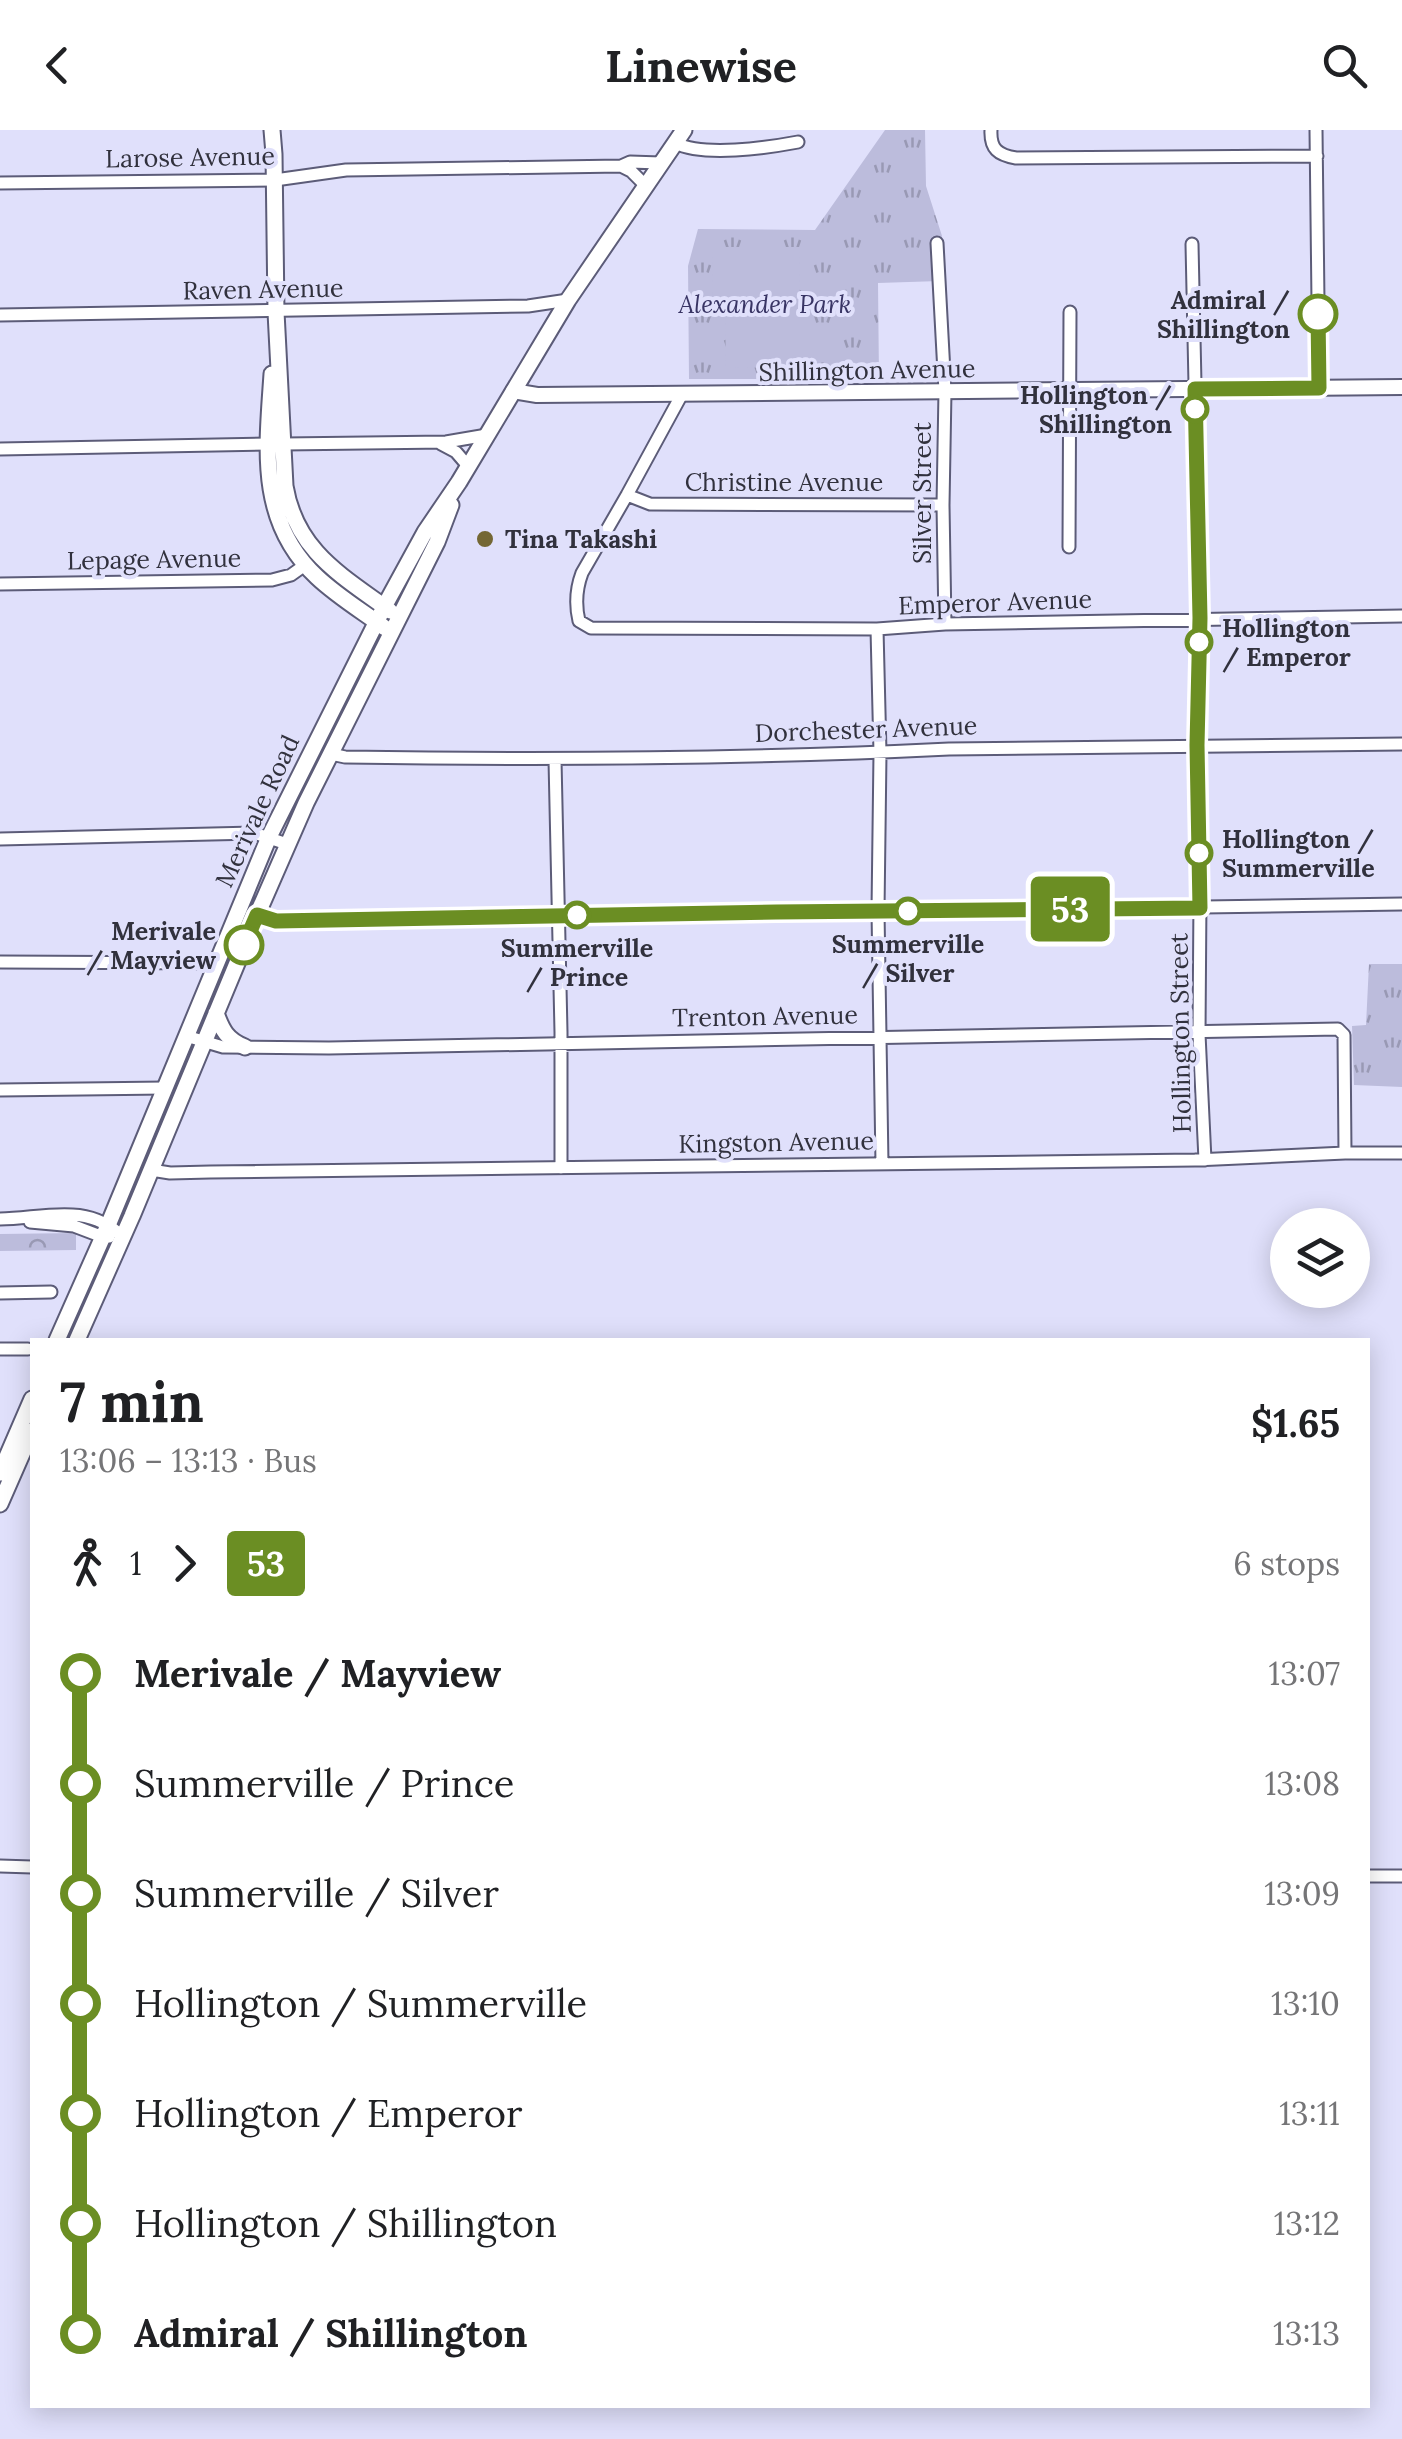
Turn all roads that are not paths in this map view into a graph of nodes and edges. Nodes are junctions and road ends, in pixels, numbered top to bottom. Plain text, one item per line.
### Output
1 (272, 130) edge
2 (990, 130) edge
3 (1316, 130) edge
4 (680, 136) edge
5 (798, 142) dead end
6 (1317, 156) junction
7 (661, 163) junction
8 (621, 166) junction
9 (275, 180) junction
10 (0, 183) edge
11 (645, 185) junction
12 (937, 243) dead end
13 (1192, 244) dead end
14 (568, 300) junction
15 (528, 306) junction
16 (276, 312) junction
17 (1070, 312) dead end
18 (0, 315) edge
19 (551, 327) junction
20 (1402, 387) edge
21 (1319, 388) junction
22 (1195, 389) junction
23 (1068, 390) junction
24 (513, 392) junction
25 (945, 392) junction
26 (682, 394) junction
27 (487, 435) junction
28 (437, 442) junction
29 (276, 444) junction
30 (0, 448) edge
31 (468, 466) junction
32 (459, 482) junction
33 (628, 495) junction
34 (943, 504) junction
35 (1069, 547) dead end
36 (305, 564) junction
37 (0, 584) edge
38 (381, 615) junction
39 (1402, 616) edge
40 (1200, 618) junction
41 (946, 624) junction
42 (396, 626) junction
43 (876, 629) junction
44 (1402, 744) edge
45 (1197, 745) junction
46 (880, 752) junction
47 (332, 754) junction
48 (555, 760) junction
49 (269, 838) junction
50 (0, 839) edge
51 (288, 844) junction
52 (1402, 904) edge
53 (1200, 908) junction
54 (878, 911) junction
55 (257, 915) junction
56 (558, 916) junction
57 (0, 962) edge
58 (216, 962) junction
59 (216, 1013) junction
60 (1200, 1034) junction
61 (186, 1036) junction
62 (881, 1036) junction
63 (204, 1042) junction
64 (561, 1043) junction
65 (245, 1047) junction
66 (164, 1088) junction
67 (0, 1090) edge
68 (1345, 1153) junction
69 (1402, 1154) edge
70 (1205, 1160) junction
71 (882, 1164) junction
72 (561, 1168) junction
73 (151, 1170) junction
74 (3, 1219) edge
75 (106, 1230) junction
76 (123, 1237) junction
77 (51, 1292) dead end
78 (0, 1293) edge
79 (59, 1338) edge
80 (79, 1338) edge
81 (0, 1349) edge
82 (28, 1349) dead end
83 (30, 1404) edge
84 (30, 1435) edge
85 (0, 1473) edge
86 (0, 1504) edge
87 (0, 1866) edge
88 (30, 1866) edge
89 (1370, 1876) edge
90 (1402, 1876) edge

1 - 9 main road
2 - 6 street
3 - 6 street
4 - 5 street
4 - 7 main road, Merivale Road
6 - 21 street
7 - 8 street, Larose Avenue
7 - 11 main road, Merivale Road
8 - 9 street, Larose Avenue
8 - 11 street
9 - 10 street, Larose Avenue
9 - 16 main road
11 - 14 main road, Merivale Road
12 - 25 street, Silver Street
13 - 22 street, Hollington Street
14 - 15 street, Raven Avenue
14 - 19 main road, Merivale Road
15 - 16 street, Raven Avenue
15 - 19 street
16 - 18 street, Raven Avenue
16 - 29 main road
17 - 23 street
19 - 24 main road, Merivale Road
20 - 21 street, Shillington Avenue
21 - 22 street, Shillington Avenue
22 - 23 street, Shillington Avenue
22 - 40 street, Hollington Street
23 - 25 street, Shillington Avenue
23 - 35 street
24 - 26 street, Shillington Avenue
24 - 27 main road, Merivale Road
25 - 26 street, Shillington Avenue
25 - 34 street, Silver Street
26 - 33 street
27 - 28 street
27 - 31 main road, Merivale Road
28 - 29 street
28 - 31 street
29 - 30 street
29 - 36 main road
29 - 38 main road
31 - 32 main road, Merivale Road
32 - 38 main road, Merivale Road
32 - 42 main road, Merivale Road
33 - 34 street, Christine Avenue
33 - 43 street, Emperor Avenue
34 - 41 street, Silver Street
36 - 37 street, Lepage Avenue
36 - 38 main road
38 - 42 main road
38 - 49 main road, Merivale Road
39 - 40 street, Emperor Avenue
40 - 41 street, Emperor Avenue
40 - 45 street, Hollington Street
41 - 43 street, Emperor Avenue
42 - 47 main road, Merivale Road
43 - 46 street
44 - 45 street, Dorchester Avenue
45 - 46 street, Dorchester Avenue
45 - 53 street, Hollington Street
46 - 48 street, Dorchester Avenue
46 - 54 street
47 - 48 street, Dorchester Avenue
47 - 51 main road, Merivale Road
48 - 56 street
49 - 50 street
49 - 51 street
49 - 55 main road
49 - 58 main road, Merivale Road
51 - 55 main road, Merivale Road
52 - 53 street
53 - 54 street
53 - 60 street, Hollington Street
54 - 56 street
54 - 62 street
55 - 56 street
55 - 59 main road, Merivale Road
56 - 64 street
57 - 58 street
58 - 61 main road, Merivale Road
59 - 63 main road, Merivale Road
59 - 65 main road
60 - 62 street, Trenton Avenue
60 - 68 street, Trenton Avenue
60 - 70 street, Hollington Street
61 - 63 street, Trenton Avenue
61 - 66 main road, Merivale Road
62 - 64 street, Trenton Avenue
62 - 71 street
63 - 65 street, Trenton Avenue
63 - 73 main road, Merivale Road
64 - 65 street, Trenton Avenue
64 - 72 street
66 - 67 street
66 - 75 main road, Merivale Road
68 - 69 street, Kingston Avenue
68 - 70 street, Kingston Avenue
70 - 71 street, Kingston Avenue
71 - 72 street, Kingston Avenue
72 - 73 street, Kingston Avenue
73 - 76 main road, Merivale Road
74 - 75 street
75 - 76 street
75 - 79 main road, Merivale Road
76 - 80 main road, Merivale Road
77 - 78 street
81 - 82 street
83 - 85 main road
84 - 86 main road
87 - 88 street
89 - 90 street

